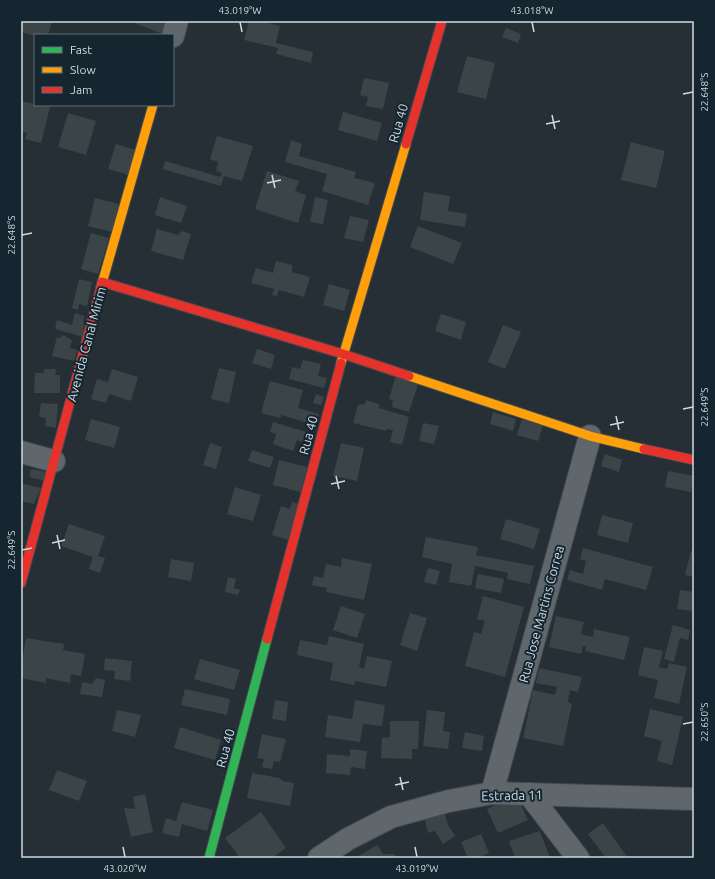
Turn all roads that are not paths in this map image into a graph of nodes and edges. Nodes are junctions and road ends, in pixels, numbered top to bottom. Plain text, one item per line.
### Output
1 (177, 21) edge
2 (442, 21) edge
3 (174, 34) edge
4 (153, 106) edge
5 (102, 282) junction
6 (344, 354) junction
7 (590, 436) junction
8 (21, 452) edge
9 (694, 460) edge
10 (54, 461) junction
11 (21, 583) edge
12 (492, 793) junction
13 (529, 794) junction
14 (694, 800) edge
15 (209, 858) edge
16 (319, 858) edge
17 (578, 858) edge

1 - 3 street
2 - 6 street, Rua 40
4 - 5 street, Avenida Canal Mirim
5 - 6 street
5 - 10 street, Avenida Canal Mirim
6 - 7 street
6 - 15 street, Rua 40
7 - 9 street
7 - 12 street, Rua Jose Martins Correa
8 - 10 street
10 - 11 street, Avenida Canal Mirim
12 - 13 street, Estrada 11
12 - 16 street, Estrada 11
13 - 14 street, Estrada 11
13 - 17 street

